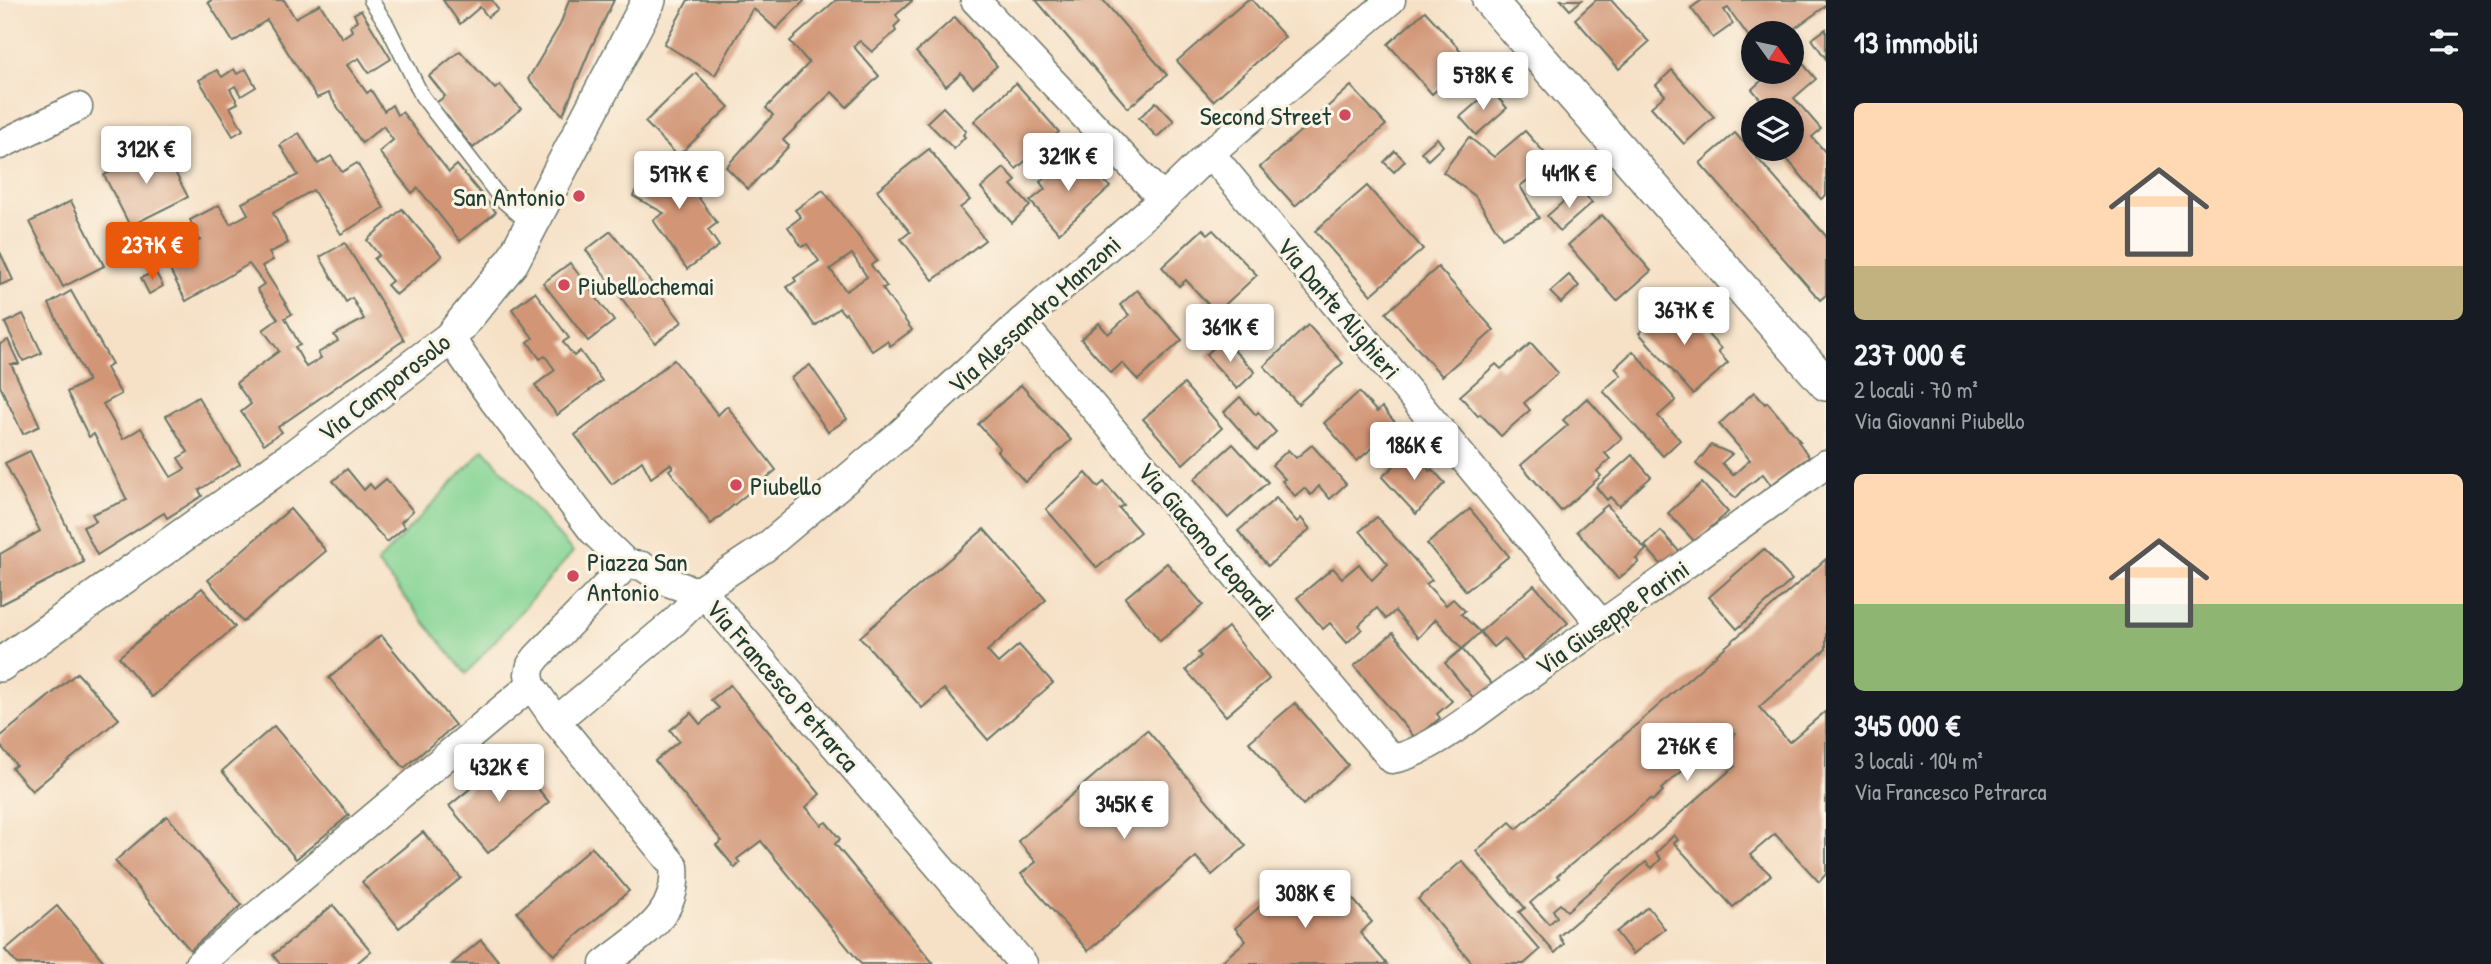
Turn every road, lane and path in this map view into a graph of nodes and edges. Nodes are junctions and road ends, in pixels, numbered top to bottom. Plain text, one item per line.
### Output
1 (371, 0) edge
2 (649, 0) edge
3 (975, 0) edge
4 (1391, 0) edge
5 (1489, 0) edge
6 (78, 107) dead end
7 (0, 145) edge
8 (1210, 153) junction
9 (1163, 199) junction
10 (531, 225) junction
11 (1021, 322) junction
12 (450, 338) junction
13 (1826, 384) edge
14 (1826, 464) edge
15 (627, 564) junction
16 (701, 590) junction
17 (1602, 625) junction
18 (0, 665) edge
19 (531, 685) junction
20 (556, 721) junction
21 (1392, 759) joint
22 (199, 964) edge
23 (604, 964) edge
24 (1023, 964) edge

1 - 10 lane
2 - 10 street, Via Camporosolo
3 - 9 street
4 - 8 street, Via Alessandro Manzoni
5 - 13 street
6 - 7 street
8 - 9 street, Via Alessandro Manzoni
8 - 17 street, Via Dante Alighieri
9 - 11 street, Via Alessandro Manzoni
10 - 12 street, Via Camporosolo
11 - 16 street, Via Alessandro Manzoni
11 - 21 street, Via Giacomo Leopardi
12 - 15 street, Via Francesco Petrarca
12 - 18 street, Via Camporosolo
14 - 17 street, Via Giuseppe Parini
15 - 16 street, Via Francesco Petrarca
15 - 19 street
16 - 20 street, Via Alessandro Manzoni
16 - 24 street, Via Francesco Petrarca
17 - 21 street, Via Giuseppe Parini
19 - 20 street
19 - 22 street
20 - 23 street

